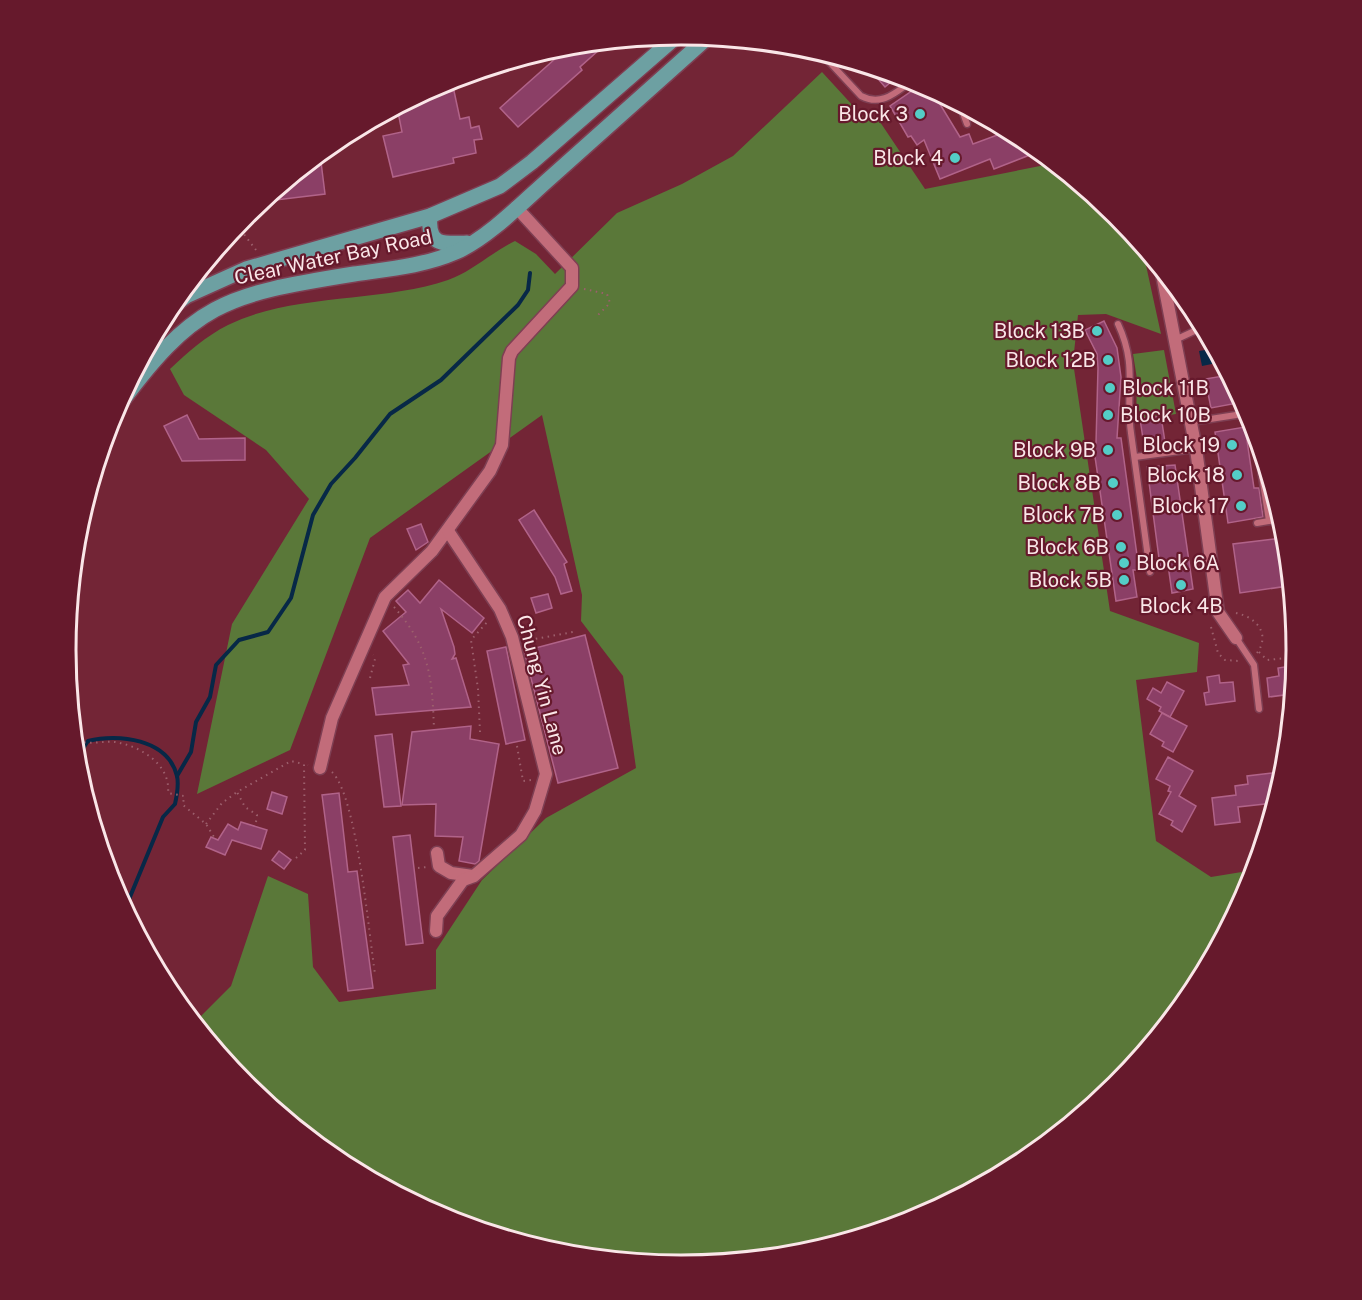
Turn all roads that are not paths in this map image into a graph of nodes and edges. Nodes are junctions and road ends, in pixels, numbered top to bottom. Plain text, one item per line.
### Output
1 (665, 45) edge
2 (698, 45) edge
3 (832, 65) edge
4 (903, 87) edge
5 (964, 115) edge
6 (967, 124) dead end
7 (516, 207) junction
8 (430, 216) junction
9 (470, 243) junction
10 (1165, 287) edge
11 (193, 293) edge
12 (1118, 324) dead end
13 (1194, 331) edge
14 (1175, 340) junction
15 (140, 378) edge
16 (1239, 415) edge
17 (1191, 423) junction
18 (1196, 449) junction
19 (1135, 457) junction
20 (1264, 490) edge
21 (1269, 521) joint
22 (1257, 523) dead end
23 (448, 531) junction
24 (1150, 572) dead end
25 (1236, 638) joint
26 (1259, 709) dead end
27 (321, 765) road end
28 (437, 853) dead end
29 (474, 876) junction
30 (436, 931) dead end

1 - 8 main road, Clear Water Bay Road
2 - 7 main road, Clear Water Bay Road
3 - 4 lane
5 - 6 lane
7 - 9 main road, Clear Water Bay Road
7 - 23 street
8 - 9 main road
8 - 11 main road, Clear Water Bay Road
9 - 15 main road, Clear Water Bay Road
10 - 14 street
12 - 19 lane
13 - 14 lane
14 - 17 street
16 - 17 lane
17 - 18 street
18 - 19 lane
18 - 25 street
19 - 24 lane
20 - 21 lane
21 - 22 lane
23 - 27 street
23 - 29 street, Chung Yin Lane
25 - 26 lane
28 - 29 street
29 - 30 street, Chung Yin Lane

